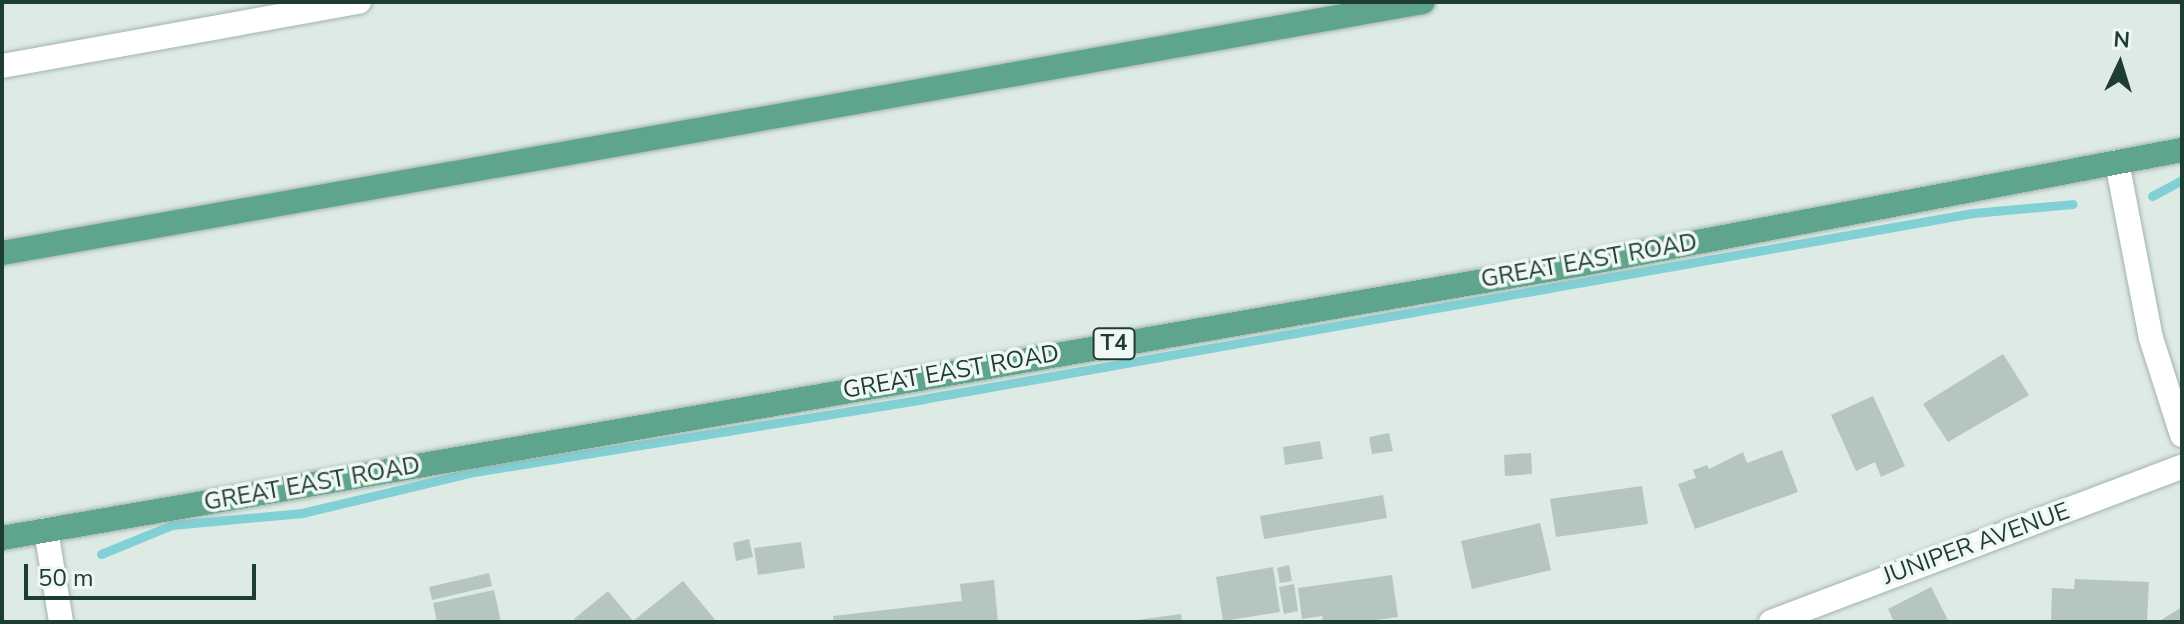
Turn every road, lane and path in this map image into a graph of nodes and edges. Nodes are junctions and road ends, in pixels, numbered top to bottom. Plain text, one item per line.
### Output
1 (359, 2) edge
2 (1423, 2) edge
3 (2, 66) edge
4 (2182, 150) edge
5 (2117, 162) junction
6 (2, 253) edge
7 (2182, 435) edge
8 (2182, 467) edge
9 (46, 530) junction
10 (2, 538) edge
11 (61, 622) edge
12 (1771, 622) edge

1 - 3 street
2 - 6 main road
4 - 5 main road, GREAT EAST ROAD / T4
5 - 7 street
5 - 9 main road, GREAT EAST ROAD / T4
8 - 12 street, JUNIPER AVENUE
9 - 10 main road, GREAT EAST ROAD / T4
9 - 11 street

